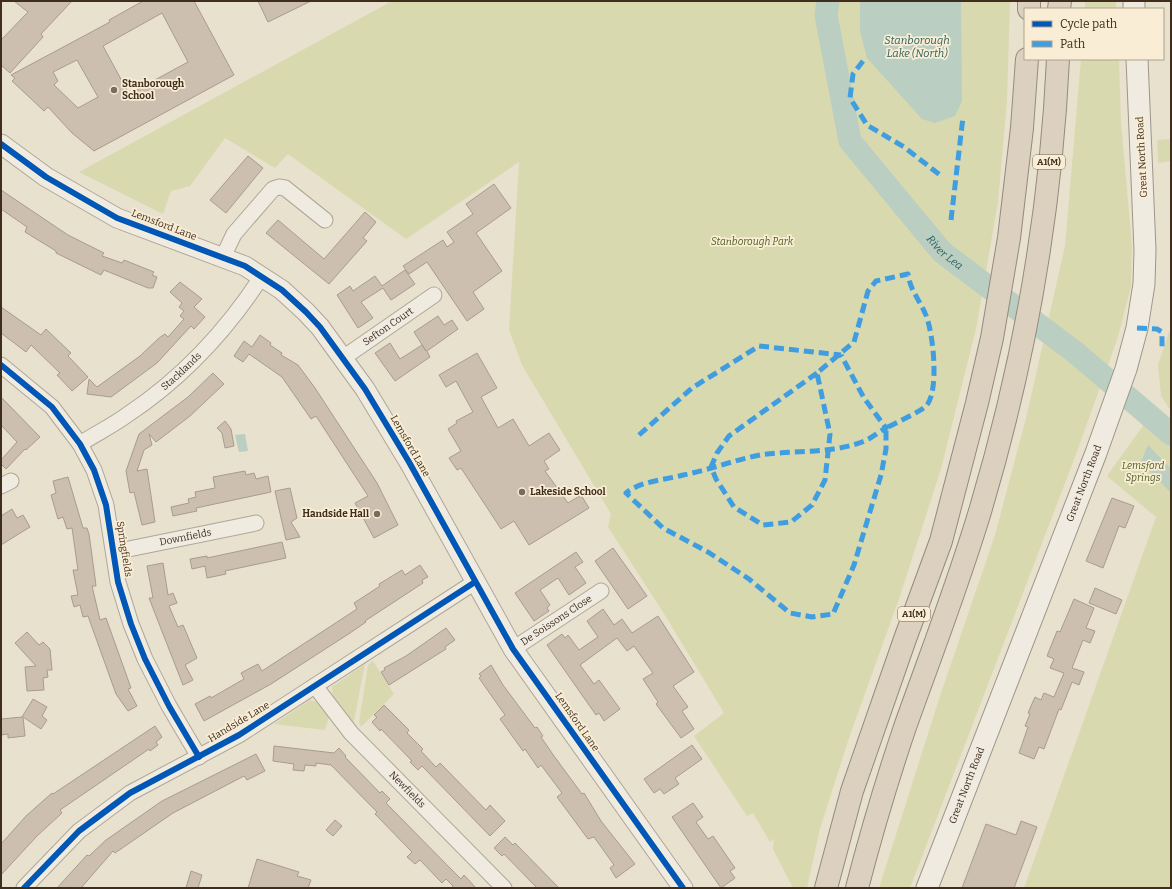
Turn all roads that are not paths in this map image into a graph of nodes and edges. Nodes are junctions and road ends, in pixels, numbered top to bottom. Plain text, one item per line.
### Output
1 (1027, 60) edge
2 (1058, 60) edge
3 (1137, 60) edge
4 (1, 144) edge
5 (324, 220) dead end
6 (223, 257) junction
7 (262, 276) junction
8 (434, 295) dead end
9 (343, 358) junction
10 (1, 365) edge
11 (80, 444) junction
12 (256, 523) dead end
13 (114, 552) junction
14 (475, 582) junction
15 (601, 592) dead end
16 (513, 649) junction
17 (315, 686) junction
18 (199, 757) junction
19 (680, 887) edge
20 (24, 888) edge
21 (504, 888) edge
22 (826, 888) edge
23 (857, 888) edge
24 (927, 888) edge

1 - 22 highway, A1(M)
2 - 23 highway, A1(M)
3 - 24 main road, Great North Road
4 - 6 street, Lemsford Lane
5 - 6 street
6 - 7 street, Lemsford Lane
7 - 9 street, Lemsford Lane
7 - 11 street, Stacklands
8 - 9 street, Sefton Court
9 - 14 street, Lemsford Lane
10 - 11 street, Springfields
11 - 13 street, Springfields
12 - 13 street, Downfields
13 - 18 street, Springfields
14 - 16 street, Lemsford Lane
14 - 17 street, Handside Lane
15 - 16 street, De Soissons Close
16 - 19 street, Lemsford Lane
17 - 18 street, Handside Lane
17 - 21 street, Newfields
18 - 20 street, Handside Lane

